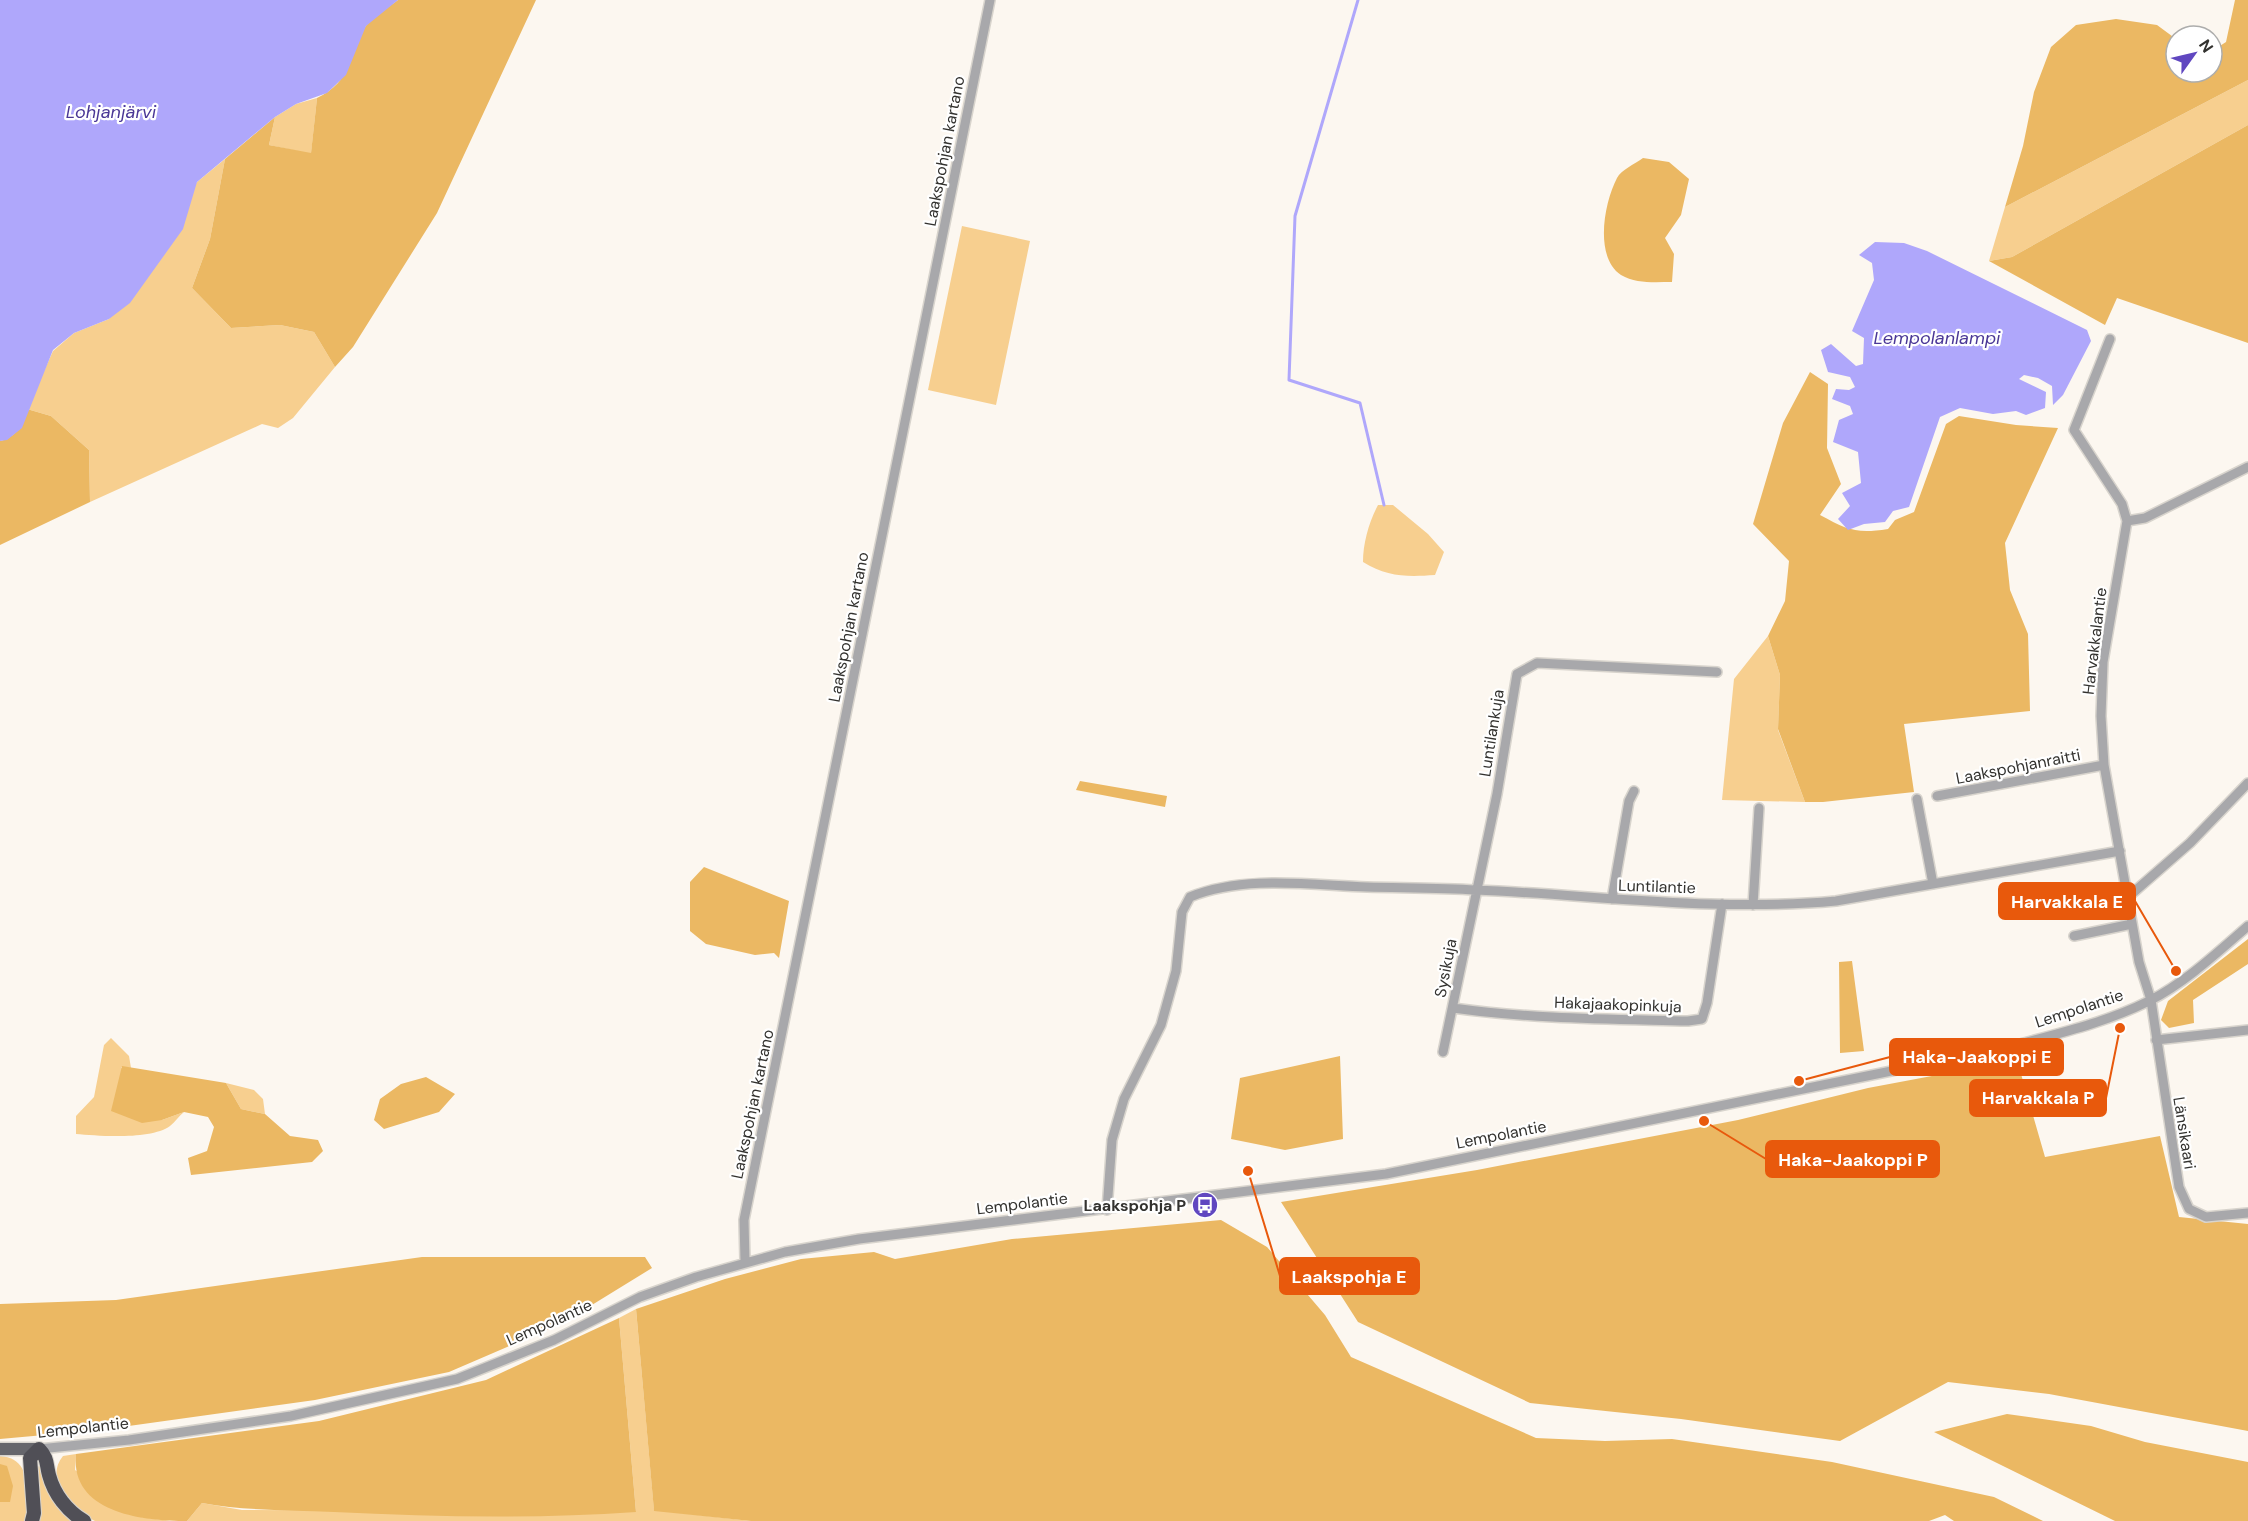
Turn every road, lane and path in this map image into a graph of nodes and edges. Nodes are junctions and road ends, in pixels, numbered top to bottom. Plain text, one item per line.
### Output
1 (990, 0) edge
2 (2110, 339) dead end
3 (2248, 467) edge
4 (2127, 521) junction
5 (1718, 672) dead end
6 (2104, 765) junction
7 (2248, 783) edge
8 (1634, 791) dead end
9 (1937, 796) dead end
10 (1917, 799) dead end
11 (1759, 808) dead end
12 (2120, 850) junction
13 (1933, 884) junction
14 (1476, 890) junction
15 (2127, 898) junction
16 (1612, 899) junction
17 (1722, 904) junction
18 (1754, 905) junction
19 (2132, 924) junction
20 (2248, 926) edge
21 (2074, 936) dead end
22 (2151, 1000) junction
23 (1453, 1008) junction
24 (2248, 1030) edge
25 (2156, 1040) junction
26 (1443, 1052) dead end
27 (1107, 1210) junction
28 (2248, 1213) edge
29 (745, 1261) junction
30 (0, 1449) edge
31 (39, 1449) junction
32 (32, 1521) edge
33 (84, 1521) edge

1 - 29 street, Laakspohjan kartano
2 - 4 street
3 - 4 street
4 - 6 street, Harvakkalantie
5 - 14 street, Luntilankuja
6 - 9 street, Laakspohjanraitti
6 - 12 street, Harvakkalantie
7 - 15 street
8 - 16 street
10 - 13 street
11 - 18 street
12 - 13 street, Luntilantie
12 - 15 street, Harvakkalantie
13 - 18 street, Luntilantie
14 - 16 street, Luntilantie
14 - 23 street, Sysikuja
14 - 27 street, Luntilantie
15 - 19 street, Harvakkalantie
16 - 17 street, Luntilantie
17 - 18 street, Luntilantie
17 - 23 street, Hakajaakopinkuja
19 - 21 street
19 - 22 street, Harvakkalantie
20 - 22 street, Lempolantie
22 - 25 street, Länsikaari
22 - 27 street, Lempolantie
23 - 26 street, Sysikuja
24 - 25 street
25 - 28 street, Länsikaari
27 - 29 street, Lempolantie
29 - 31 street, Lempolantie
30 - 31 main road, Lempolantie
31 - 32 highway
31 - 33 highway

